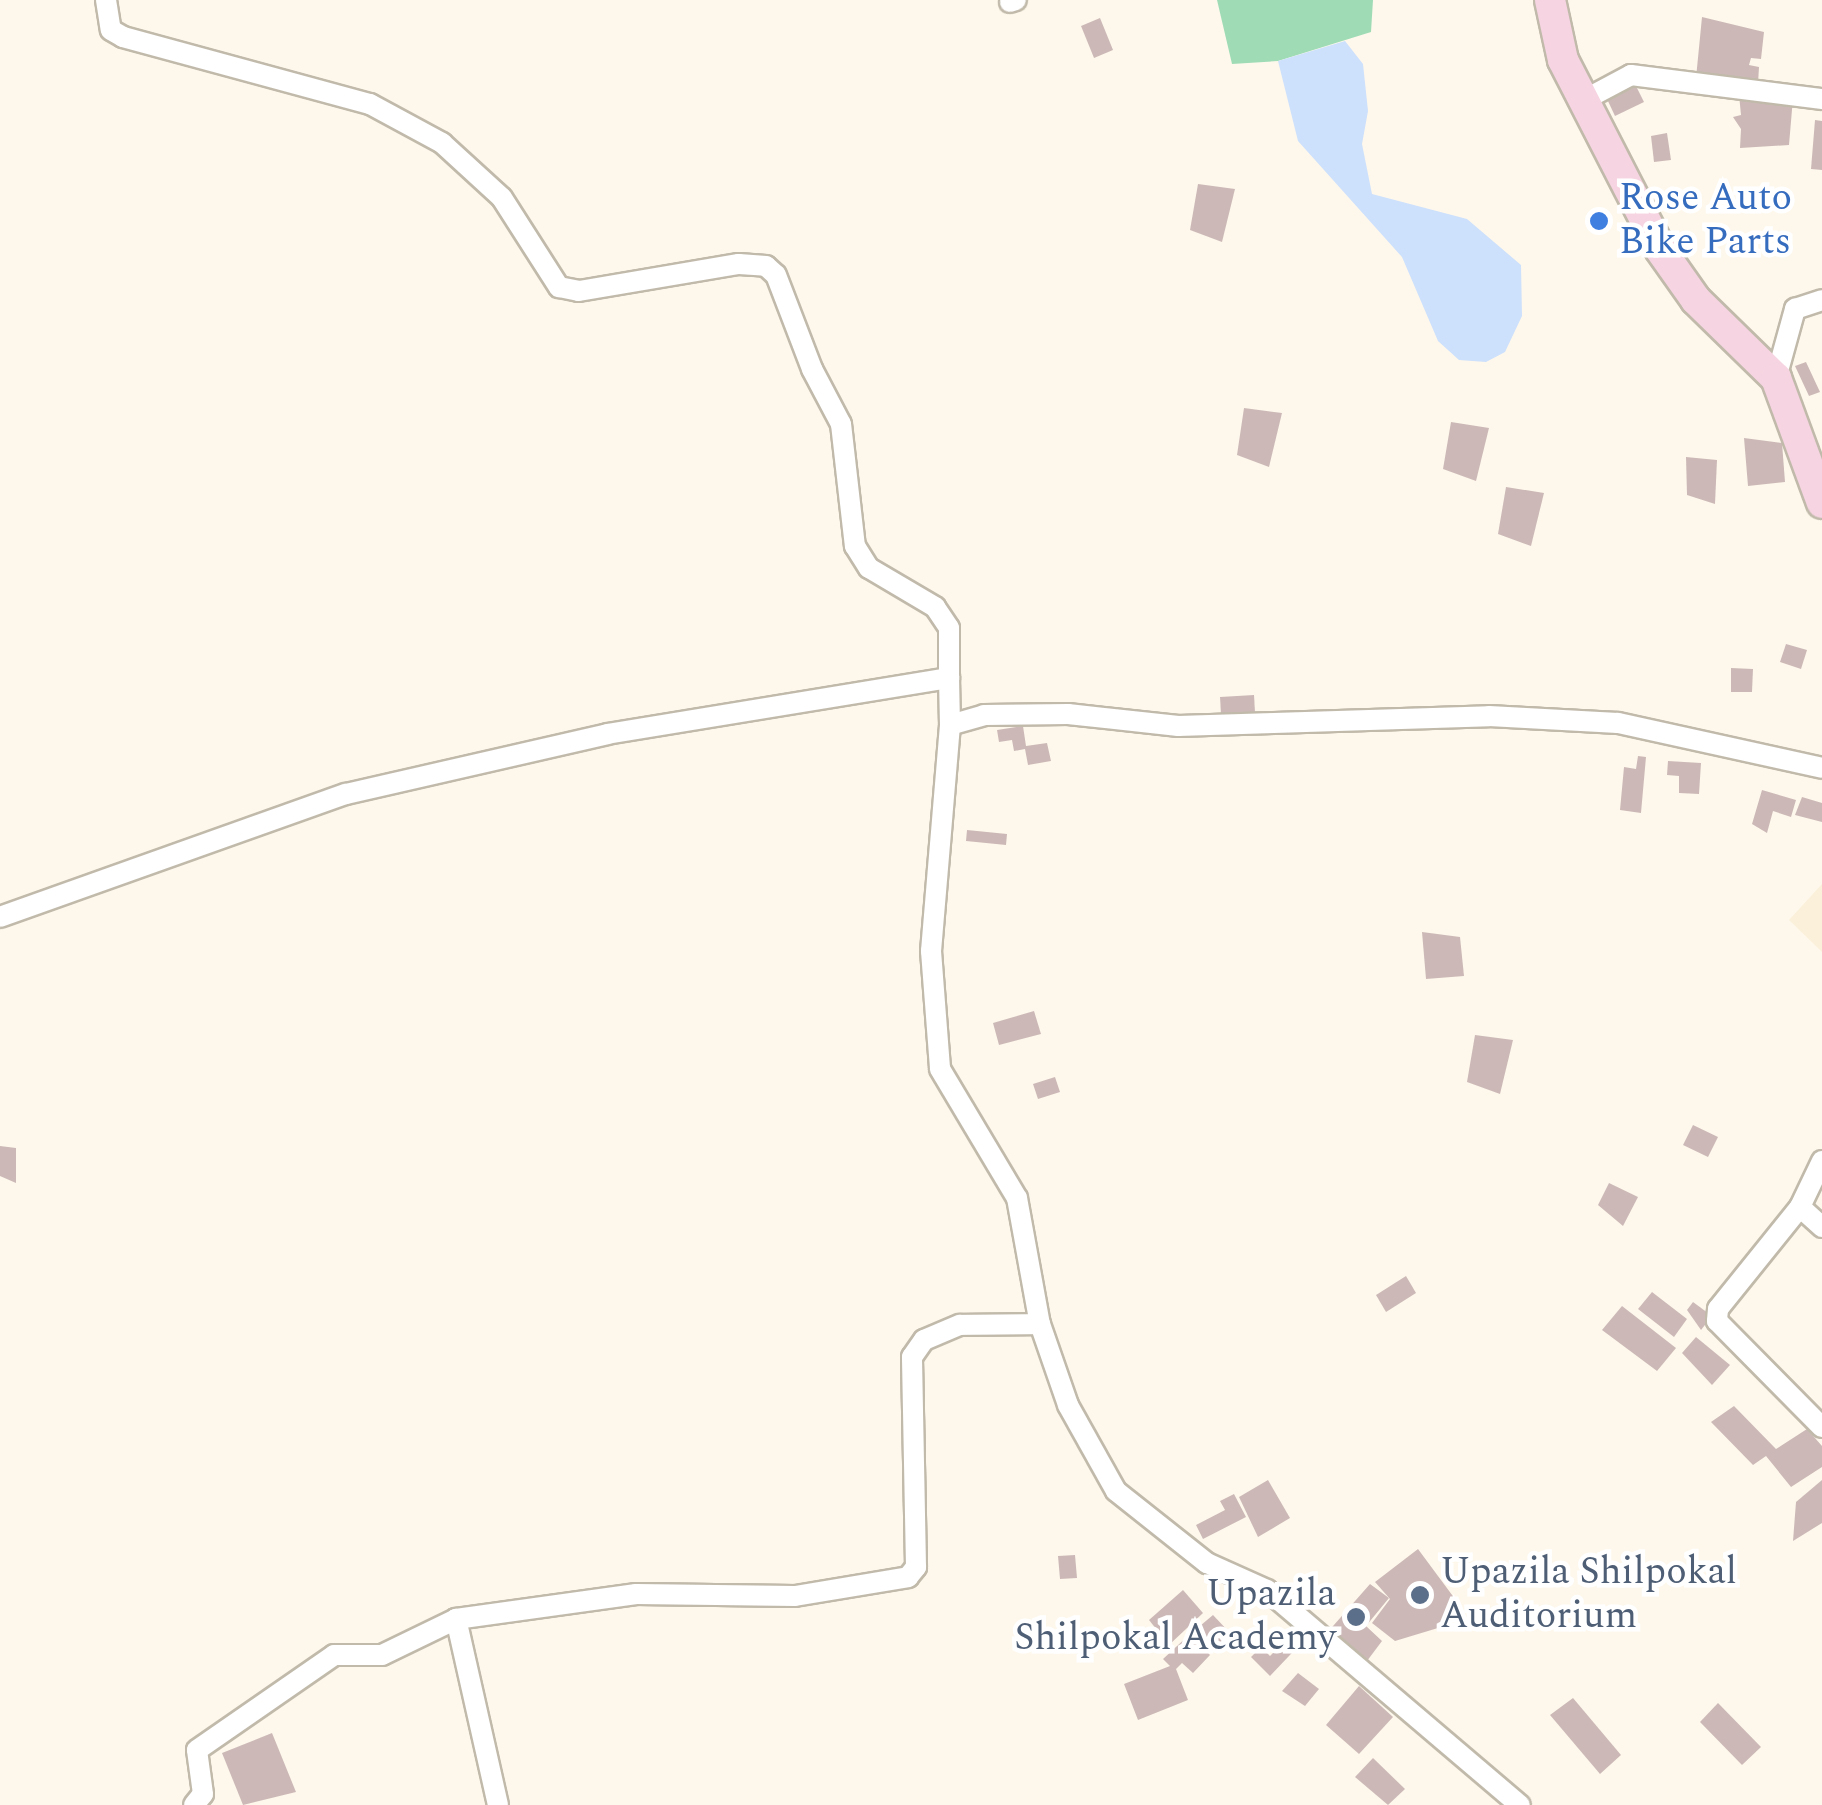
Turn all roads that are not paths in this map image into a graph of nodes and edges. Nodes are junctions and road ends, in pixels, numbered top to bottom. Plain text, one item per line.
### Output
1 (106, 0) edge
2 (1550, 0) edge
3 (1822, 99) edge
4 (1584, 100) junction
5 (1822, 300) edge
6 (1776, 378) junction
7 (1822, 503) edge
8 (949, 678) junction
9 (950, 724) junction
10 (1822, 768) edge
11 (0, 917) edge
12 (1822, 1161) edge
13 (1800, 1207) junction
14 (1822, 1226) edge
15 (1040, 1324) junction
16 (1822, 1426) edge
17 (456, 1619) junction
18 (194, 1805) edge
19 (498, 1805) edge
20 (1520, 1805) edge

1 - 8 street
2 - 4 main road
3 - 4 street
4 - 6 main road
5 - 6 street
6 - 7 main road
8 - 9 street
8 - 11 street
9 - 10 street
9 - 15 street
12 - 13 street
13 - 14 street
13 - 16 street
15 - 17 street
15 - 20 street
17 - 18 street
17 - 19 street

